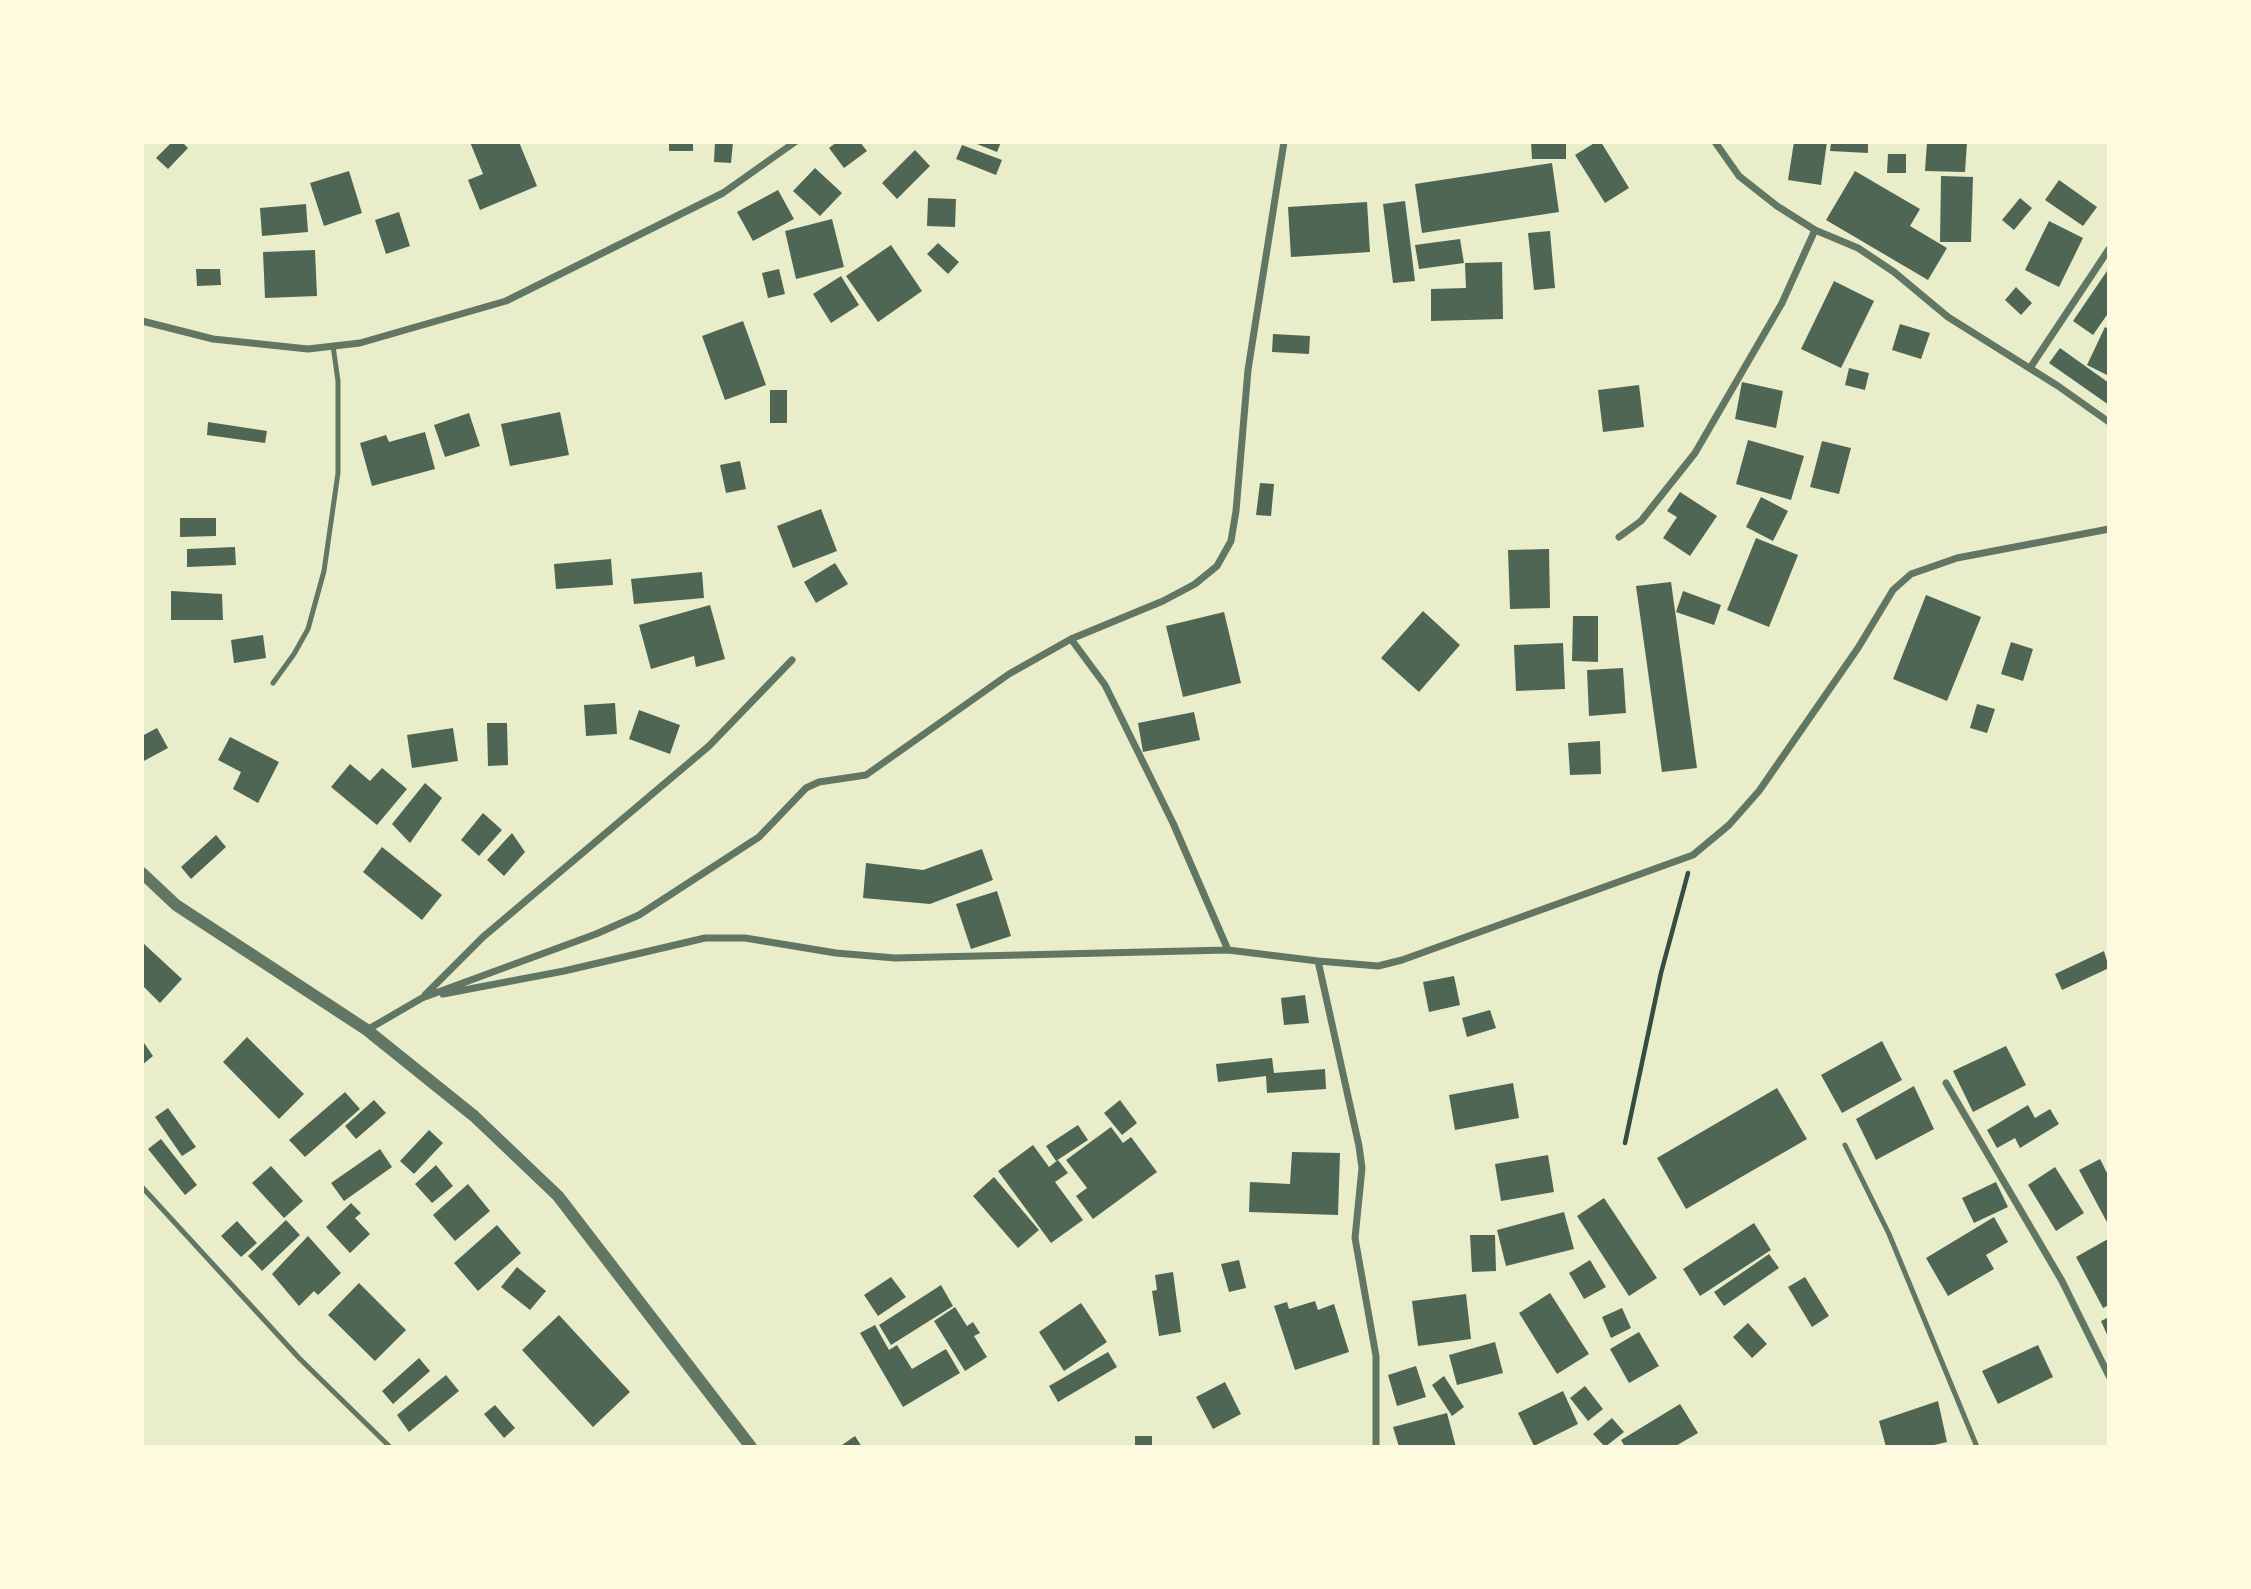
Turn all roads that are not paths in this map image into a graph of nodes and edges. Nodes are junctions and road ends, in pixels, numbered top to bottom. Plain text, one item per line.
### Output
1 (795, 142) edge
2 (1284, 142) edge
3 (1715, 142) edge
4 (1815, 230) junction
5 (2109, 249) edge
6 (142, 321) edge
7 (333, 346) junction
8 (2030, 368) junction
9 (2109, 422) edge
10 (2109, 529) edge
11 (1619, 537) dead end
12 (1071, 639) junction
13 (792, 660) dead end
14 (273, 682) dead end
15 (142, 873) edge
16 (1228, 950) junction
17 (1318, 961) junction
18 (422, 998) junction
19 (367, 1030) junction
20 (1946, 1083) dead end
21 (1845, 1145) dead end
22 (142, 1187) edge
23 (2109, 1376) edge
24 (390, 1447) edge
25 (751, 1447) edge
26 (1376, 1447) edge
27 (1977, 1447) edge

1 - 7 street
2 - 12 street
3 - 4 street
4 - 8 street
4 - 11 street
5 - 8 street
6 - 7 street
7 - 14 lane
8 - 9 street
10 - 17 street
12 - 16 street
12 - 18 street
13 - 18 street
15 - 19 street
16 - 17 street
16 - 18 street
17 - 26 street
18 - 19 street
19 - 25 street
20 - 23 street
21 - 27 lane
22 - 24 lane

